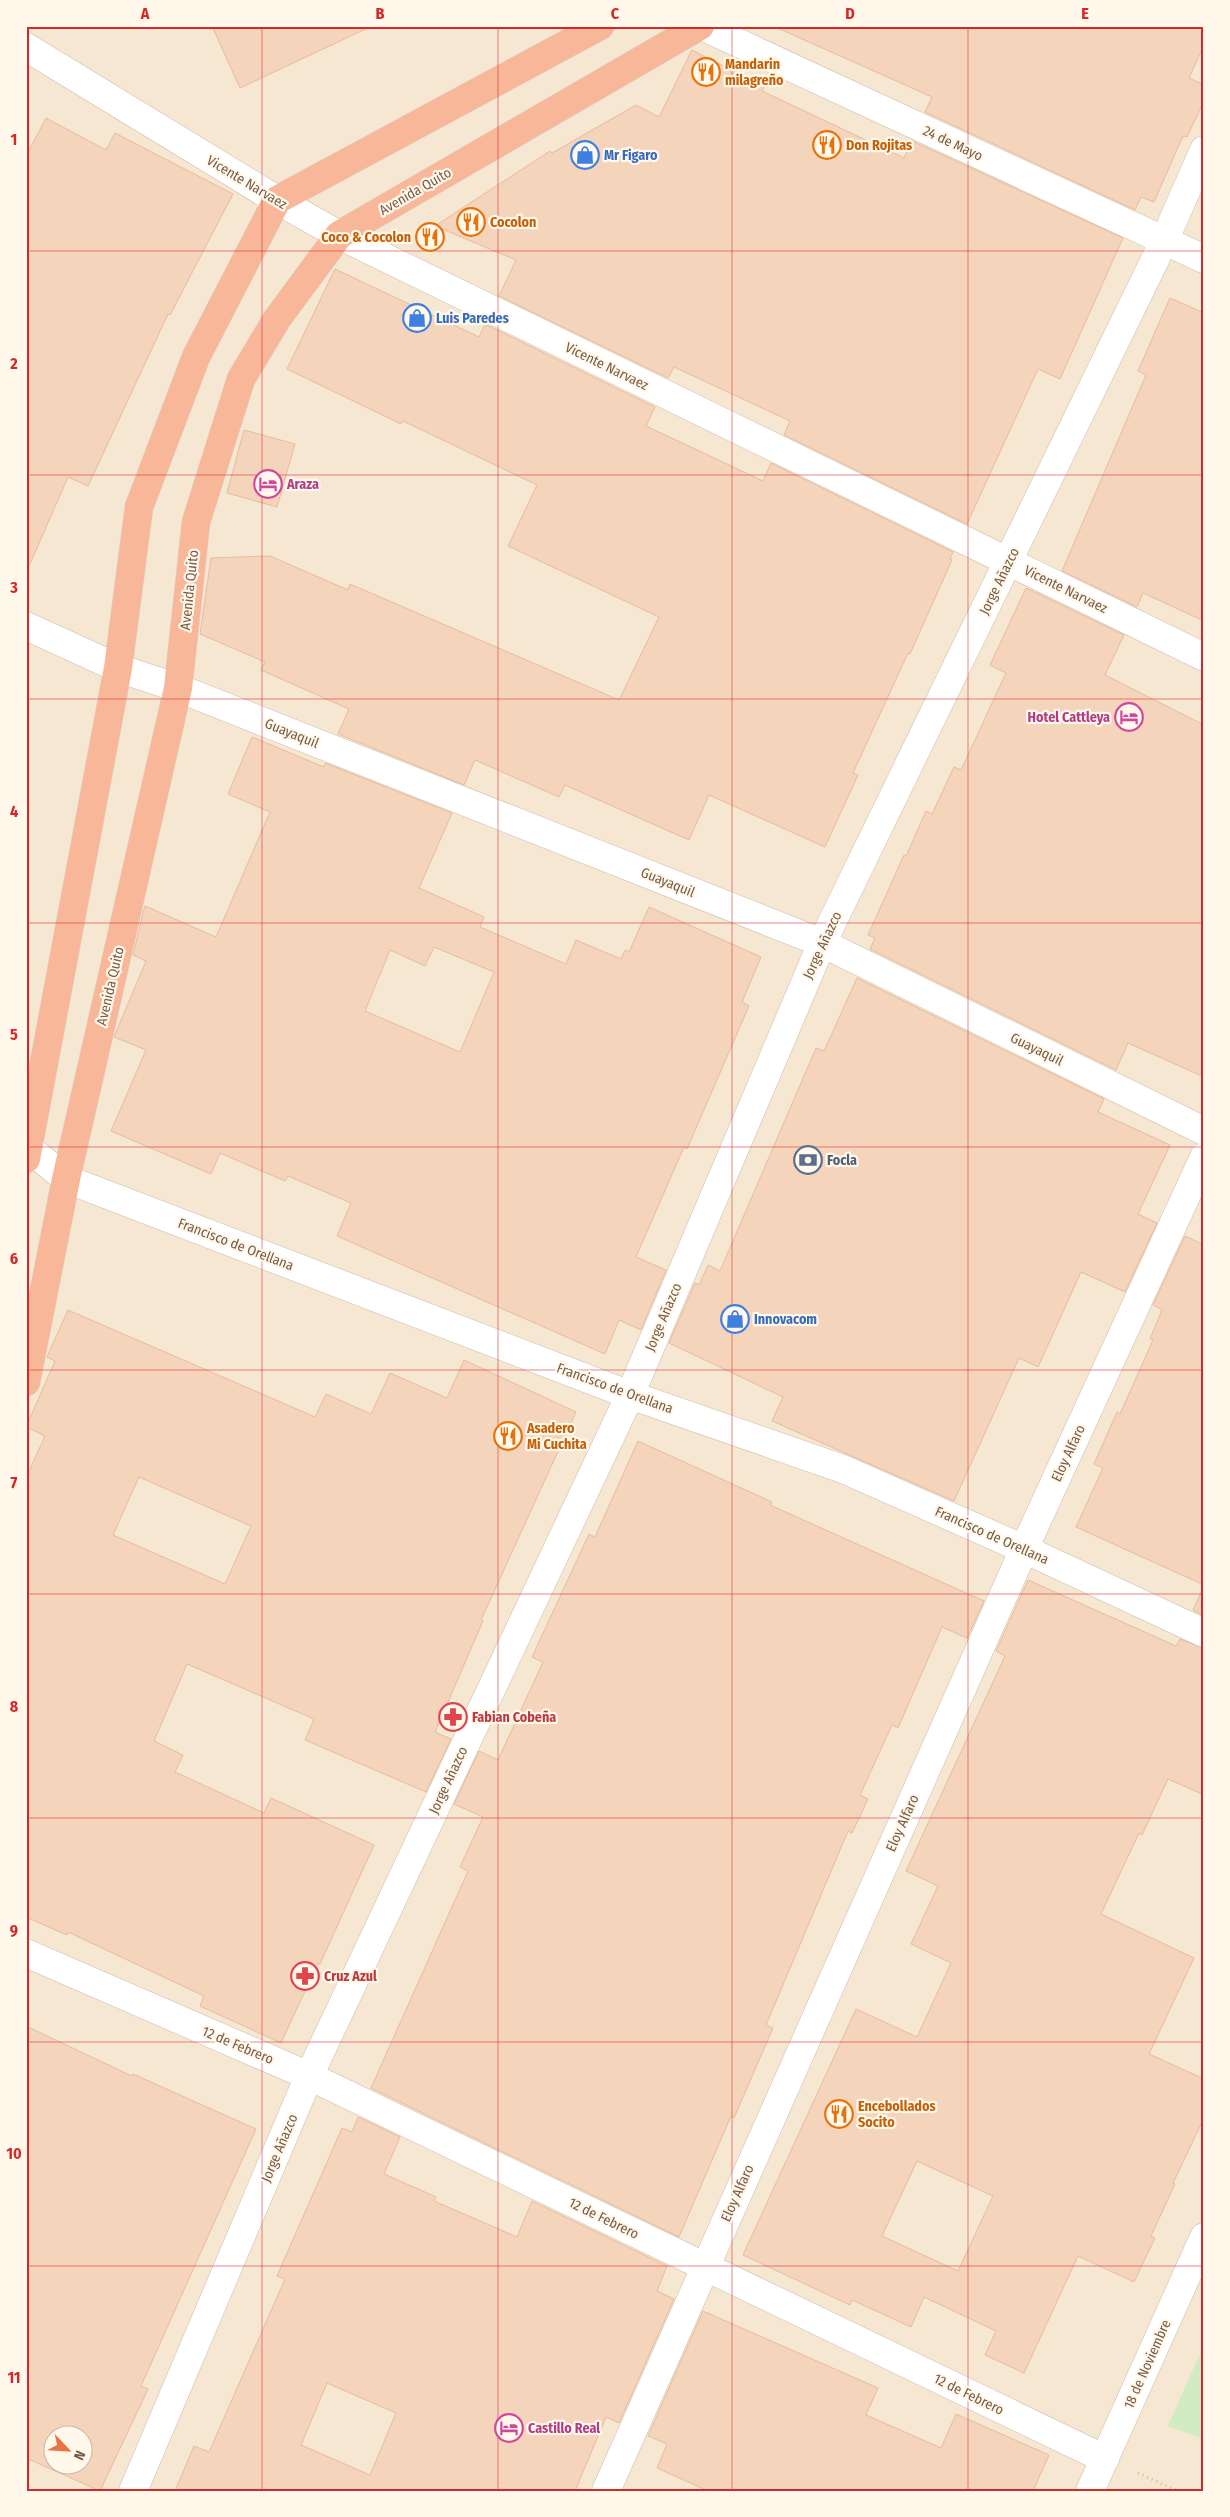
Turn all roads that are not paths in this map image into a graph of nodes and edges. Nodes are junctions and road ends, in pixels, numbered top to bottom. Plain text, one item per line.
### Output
1 (600, 26) edge
2 (701, 26) edge
3 (26, 46) edge
4 (1204, 150) edge
5 (276, 200) junction
6 (339, 235) junction
7 (1164, 241) junction
8 (1204, 259) edge
9 (1009, 561) junction
10 (26, 626) edge
11 (1204, 657) edge
12 (118, 668) junction
13 (178, 688) junction
14 (822, 943) junction
15 (1204, 1131) edge
16 (27, 1151) edge
17 (1204, 1157) edge
18 (66, 1179) junction
19 (26, 1382) edge
20 (630, 1395) junction
21 (1024, 1549) junction
22 (1204, 1633) edge
23 (26, 1953) edge
24 (309, 2076) junction
25 (1204, 2237) edge
26 (704, 2267) junction
27 (1105, 2459) junction
28 (133, 2491) edge
29 (606, 2491) edge
30 (1090, 2491) edge

1 - 5 highway
2 - 6 highway, Avenida Quito
2 - 7 street, 24 de Mayo
3 - 5 street, Vicente Narvaez
4 - 7 street, Jorge Añazco
5 - 6 street, Vicente Narvaez
5 - 12 highway
6 - 9 street, Vicente Narvaez
6 - 13 highway, Avenida Quito
7 - 8 street, 24 de Mayo
7 - 9 street, Jorge Añazco
9 - 11 street, Vicente Narvaez
9 - 14 street, Jorge Añazco
10 - 12 street, Guayaquil
12 - 13 street, Guayaquil
12 - 16 highway
13 - 14 street, Guayaquil
13 - 18 highway, Avenida Quito
14 - 15 street, Guayaquil
14 - 20 street, Jorge Añazco
16 - 18 street, Francisco de Orellana
17 - 21 street, Eloy Alfaro
18 - 19 highway, Avenida Quito
18 - 20 street, Francisco de Orellana
20 - 21 street, Francisco de Orellana
20 - 24 street, Jorge Añazco
21 - 22 street, Francisco de Orellana
21 - 26 street, Eloy Alfaro
23 - 24 street, 12 de Febrero
24 - 26 street, 12 de Febrero
24 - 28 street, Jorge Añazco
25 - 27 street, 18 de Noviembre
26 - 27 street, 12 de Febrero
26 - 29 street, Eloy Alfaro
27 - 30 street, 18 de Noviembre

